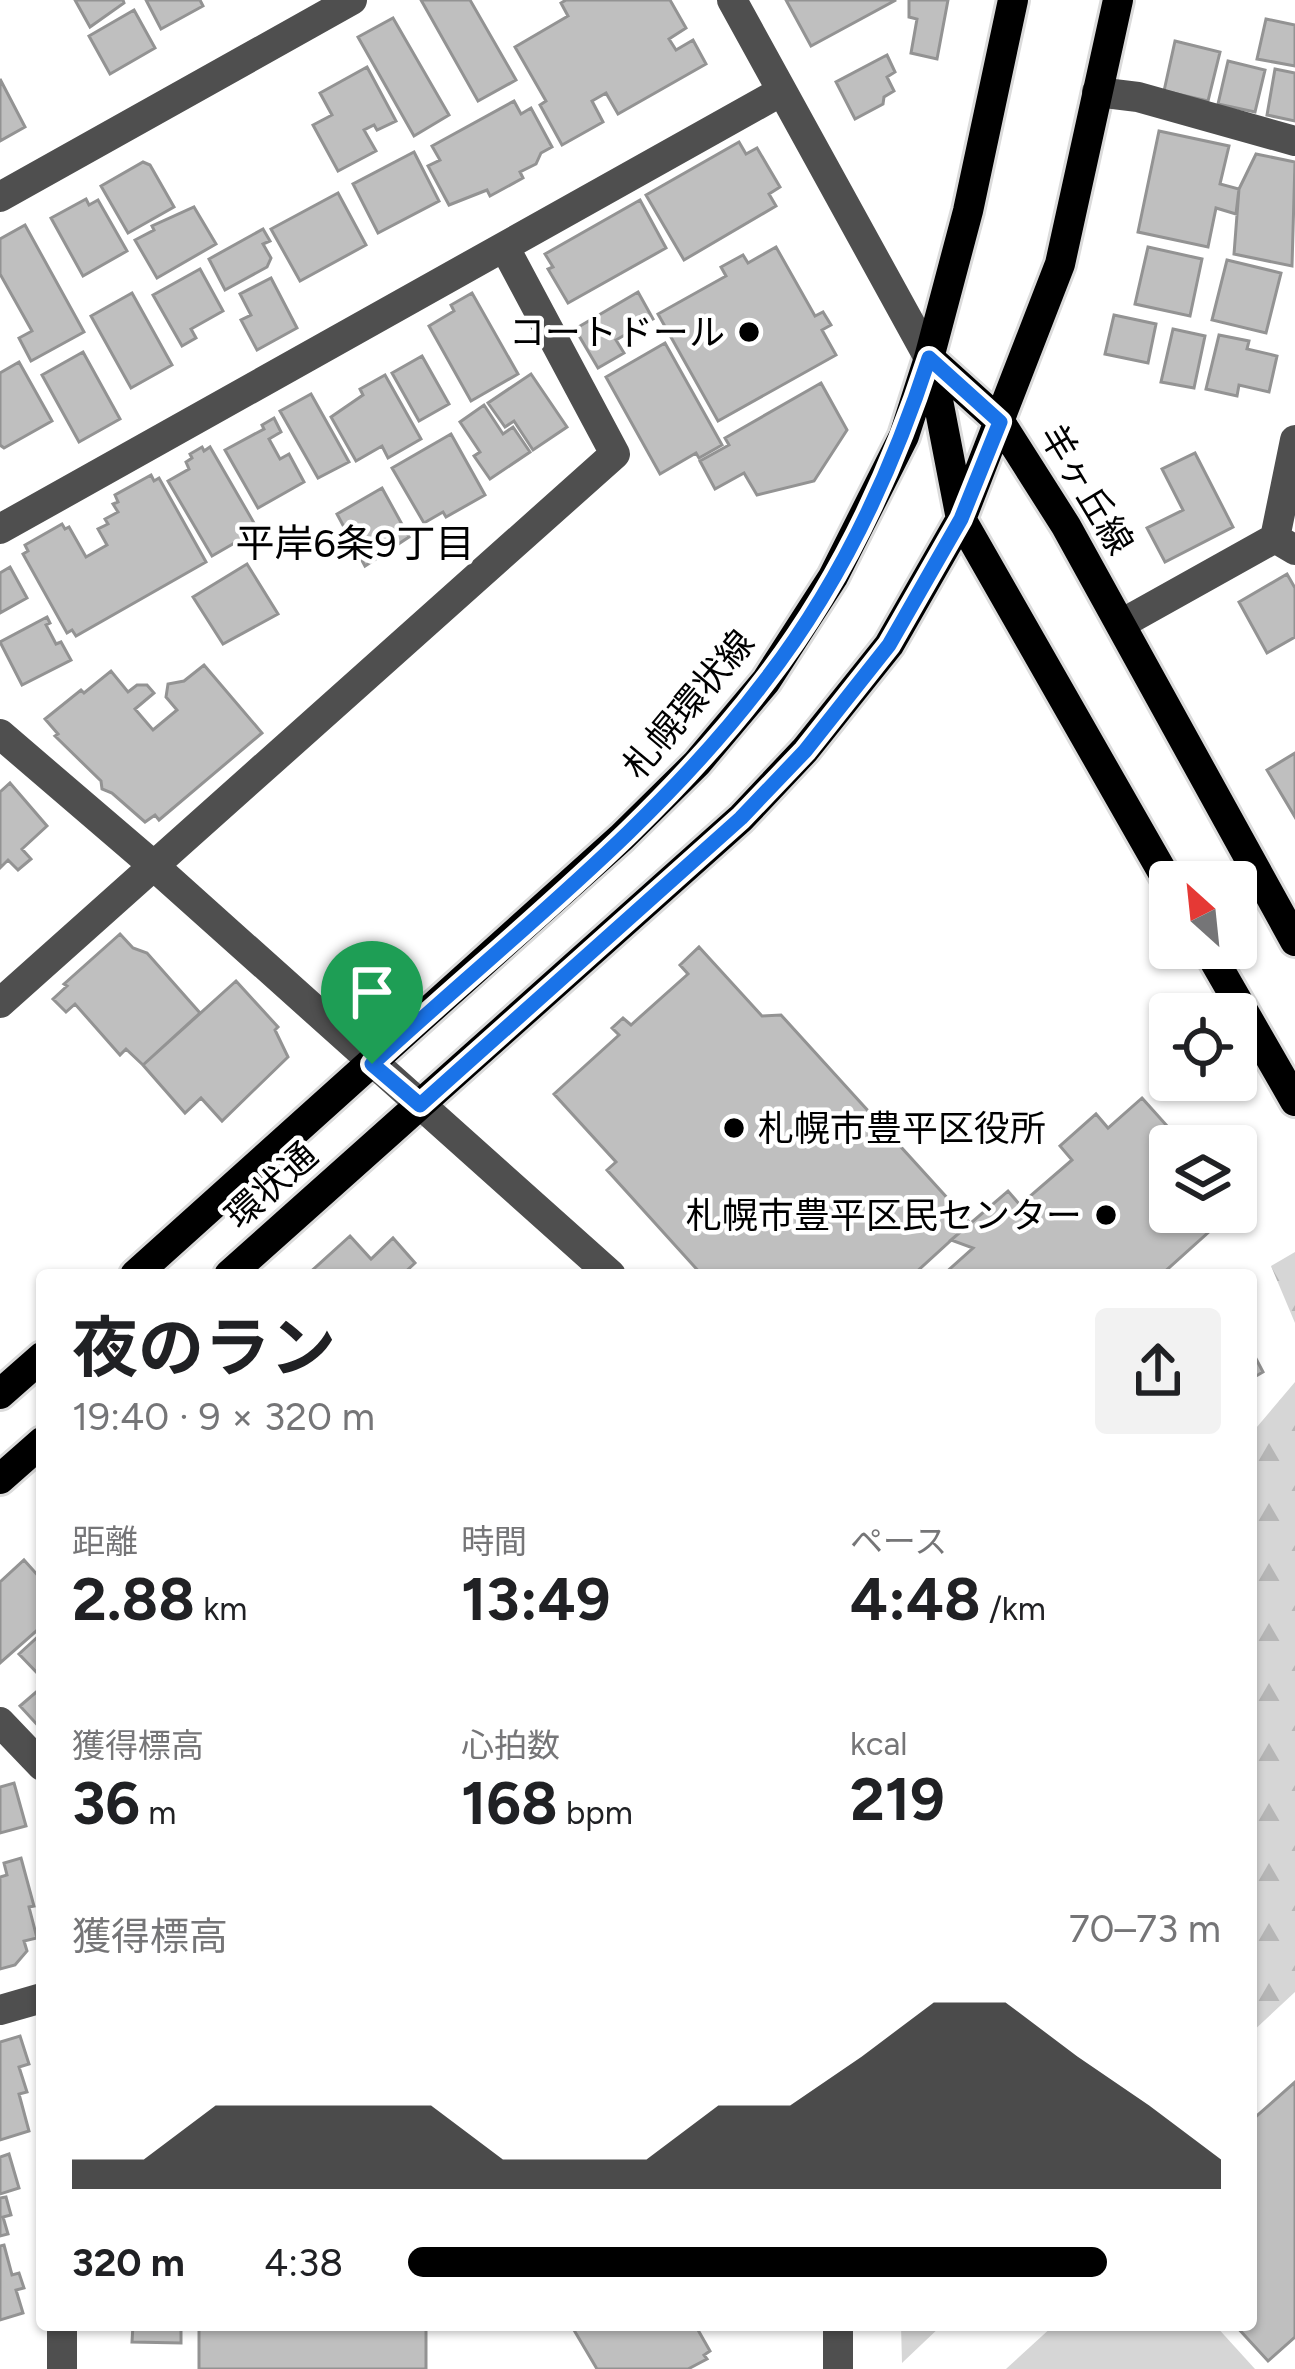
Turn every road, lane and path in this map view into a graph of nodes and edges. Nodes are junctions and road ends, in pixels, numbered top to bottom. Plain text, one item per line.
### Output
1 (352, 0) edge
2 (731, 0) edge
3 (1013, 0) edge
4 (1118, 0) edge
5 (782, 91) junction
6 (1097, 92) junction
7 (1295, 141) edge
8 (0, 197) edge
9 (505, 248) junction
10 (929, 358) junction
11 (1000, 422) junction
12 (1295, 440) edge
13 (961, 519) junction
14 (0, 529) edge
15 (1285, 544) edge
16 (1121, 623) junction
17 (0, 734) edge
18 (1156, 861) edge
19 (154, 866) junction
20 (1295, 941) edge
21 (1220, 969) edge
22 (0, 1003) edge
23 (372, 1064) junction
24 (1292, 1088) edge
25 (420, 1105) junction
26 (142, 1269) edge
27 (236, 1269) edge
28 (604, 1269) edge
29 (36, 1362) edge
30 (0, 1394) edge
31 (36, 1447) edge
32 (0, 1479) edge
33 (0, 1722) edge
34 (36, 1760) edge
35 (36, 2000) edge
36 (0, 2010) edge
37 (62, 2331) edge
38 (838, 2331) edge
39 (62, 2369) edge
40 (838, 2369) edge

1 - 8 street
2 - 5 street
3 - 10 main road, 札幌環状線
4 - 6 main road
5 - 9 street
5 - 10 street
6 - 7 street
6 - 11 main road
9 - 14 street
9 - 19 street
10 - 11 main road, 羊ヶ丘線
10 - 13 main road
10 - 23 main road, 札幌環状線
11 - 13 main road
11 - 16 main road, 羊ヶ丘線
12 - 15 street
13 - 18 main road
13 - 25 main road
15 - 16 street
16 - 20 main road, 羊ヶ丘線
17 - 19 street
19 - 22 street
19 - 23 street
21 - 24 main road
23 - 25 street
23 - 26 main road, 札幌環状線
25 - 27 main road, 環状通
25 - 28 street
29 - 30 main road
31 - 32 main road
33 - 34 street
35 - 36 street
37 - 39 street
38 - 40 street

